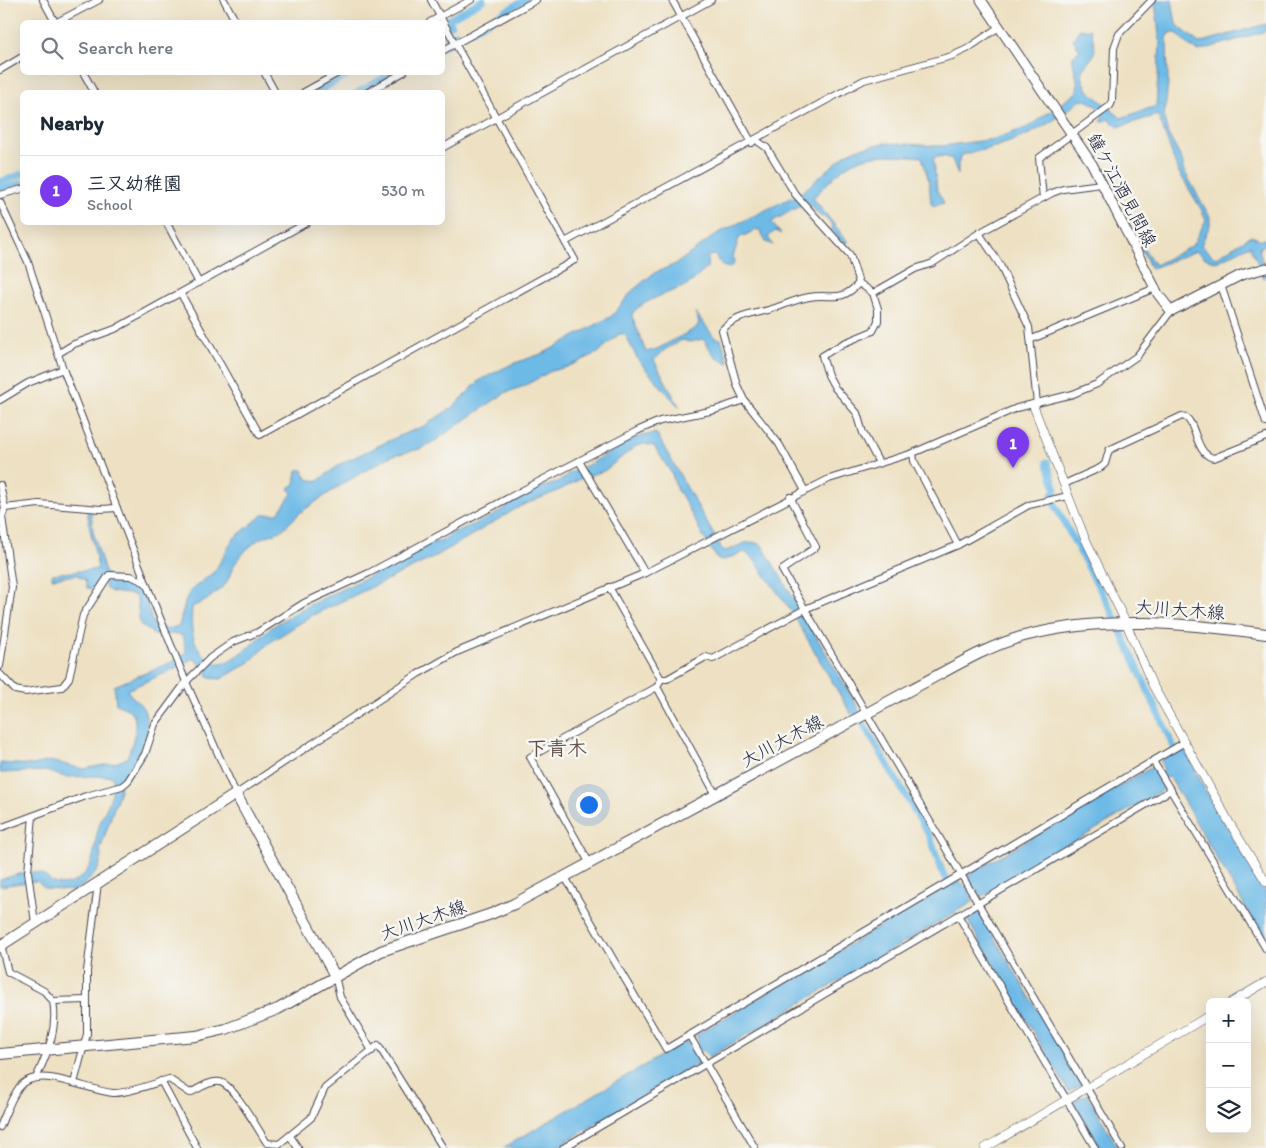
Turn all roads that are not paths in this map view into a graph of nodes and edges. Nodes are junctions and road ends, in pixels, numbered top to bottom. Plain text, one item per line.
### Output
1 (43, 0) edge
2 (99, 0) edge
3 (224, 0) edge
4 (431, 0) edge
5 (471, 0) edge
6 (536, 0) edge
7 (672, 0) edge
8 (712, 0) edge
9 (981, 0) edge
10 (1152, 0) edge
11 (681, 16) junction
12 (441, 17) junction
13 (55, 20) edge
14 (60, 20) edge
15 (235, 20) edge
16 (434, 20) edge
17 (442, 20) edge
18 (445, 25) edge
19 (999, 27) junction
20 (454, 41) junction
21 (445, 48) edge
22 (20, 58) edge
23 (0, 70) edge
24 (85, 75) edge
25 (266, 75) edge
26 (335, 75) edge
27 (399, 75) edge
28 (93, 90) edge
29 (274, 90) edge
30 (308, 90) edge
31 (372, 90) edge
32 (496, 118) junction
33 (1072, 133) junction
34 (754, 142) junction
35 (445, 146) edge
36 (1101, 184) junction
37 (20, 189) edge
38 (0, 194) edge
39 (1043, 198) junction
40 (0, 202) edge
41 (2, 214) edge
42 (168, 225) edge
43 (303, 225) edge
44 (979, 233) junction
45 (565, 242) junction
46 (1266, 268) edge
47 (199, 283) junction
48 (859, 283) junction
49 (1221, 285) junction
50 (1155, 288) junction
51 (873, 293) junction
52 (181, 294) junction
53 (1171, 311) junction
54 (1032, 339) junction
55 (59, 353) junction
56 (63, 369) junction
57 (0, 400) edge
58 (744, 400) junction
59 (1035, 404) junction
60 (1266, 423) edge
61 (1266, 437) edge
62 (912, 453) junction
63 (580, 463) junction
64 (879, 463) junction
65 (1064, 484) junction
66 (0, 485) edge
67 (804, 490) junction
68 (1068, 496) junction
69 (790, 497) junction
70 (5, 508) junction
71 (117, 508) junction
72 (1, 517) edge
73 (958, 544) junction
74 (645, 572) junction
75 (146, 583) junction
76 (609, 587) junction
77 (805, 609) junction
78 (1125, 623) junction
79 (1266, 634) edge
80 (0, 666) edge
81 (0, 674) edge
82 (661, 679) junction
83 (186, 682) junction
84 (657, 687) junction
85 (868, 714) junction
86 (1184, 743) junction
87 (1154, 762) junction
88 (1170, 788) junction
89 (236, 794) junction
90 (716, 795) junction
91 (33, 816) junction
92 (0, 828) edge
93 (590, 864) junction
94 (962, 876) junction
95 (565, 877) junction
96 (1266, 882) edge
97 (98, 883) junction
98 (977, 902) junction
99 (960, 914) junction
100 (35, 923) junction
101 (1, 946) edge
102 (1266, 949) edge
103 (335, 976) junction
104 (1266, 982) edge
105 (1239, 998) edge
106 (86, 1000) junction
107 (53, 1001) junction
108 (1206, 1017) edge
109 (689, 1035) junction
110 (83, 1048) junction
111 (48, 1051) junction
112 (372, 1051) junction
113 (0, 1054) edge
114 (705, 1062) junction
115 (37, 1076) junction
116 (161, 1081) junction
117 (74, 1083) junction
118 (1087, 1088) junction
119 (1066, 1100) junction
120 (0, 1128) edge
121 (290, 1136) junction
122 (197, 1148) edge
123 (298, 1148) edge
124 (443, 1148) edge
125 (563, 1148) edge
126 (755, 1148) edge
127 (985, 1148) edge
128 (1095, 1148) edge
129 (1122, 1148) edge

1 - 13 street
2 - 14 street
3 - 15 street
4 - 12 street
5 - 12 street
6 - 20 street
7 - 11 street
8 - 11 street
9 - 19 main road, 鐘ケ江酒見間線
10 - 33 street
11 - 32 street
11 - 34 street
12 - 16 street
12 - 17 street
18 - 20 street
19 - 33 main road, 鐘ケ江酒見間線
19 - 34 street
20 - 21 street
20 - 32 street
22 - 23 street
24 - 28 street
25 - 29 street
26 - 30 street
27 - 31 street
32 - 35 street
32 - 45 street
33 - 36 main road, 鐘ケ江酒見間線
33 - 39 street
34 - 45 street
34 - 48 street
36 - 39 street
36 - 50 main road, 鐘ケ江酒見間線
37 - 38 street
39 - 44 street
40 - 41 street
41 - 55 street
42 - 47 street
43 - 47 street
44 - 51 street
44 - 54 street
45 - 52 street
46 - 49 main road
47 - 52 street
48 - 51 street
48 - 58 street
49 - 53 main road
49 - 60 street
50 - 53 main road, 鐘ケ江酒見間線
50 - 54 street
51 - 64 street
52 - 55 street
53 - 59 street
54 - 59 street
55 - 56 street
56 - 57 street
56 - 71 street
58 - 63 street
58 - 67 street
59 - 62 street
59 - 65 street
61 - 65 street
62 - 64 street
62 - 73 street
63 - 74 street
63 - 83 street
64 - 67 street
65 - 68 street
66 - 70 street
67 - 69 street
68 - 73 street
68 - 78 street
69 - 74 street
69 - 77 street
70 - 71 street
70 - 72 street
71 - 75 street
72 - 80 street
73 - 77 street
74 - 76 street
75 - 81 street
75 - 83 street
76 - 82 street
76 - 89 street
77 - 82 street
77 - 85 street
78 - 79 main road, 大川大木線
78 - 85 main road, 大川大木線
78 - 86 street
82 - 84 street
83 - 89 street
83 - 91 street
84 - 90 street
84 - 93 street
85 - 90 main road, 大川大木線
85 - 94 street
86 - 87 street
86 - 96 street
87 - 88 street
87 - 94 street
88 - 98 street
88 - 102 street
89 - 97 main road
89 - 103 main road
90 - 93 main road, 大川大木線
91 - 92 street
91 - 100 street
93 - 95 main road, 大川大木線
94 - 98 street
94 - 109 street
95 - 103 main road, 大川大木線
95 - 109 street
97 - 100 main road
97 - 106 street
98 - 99 street
98 - 118 street
99 - 114 street
99 - 119 street
100 - 101 main road
101 - 107 street
103 - 110 main road, 大川大木線
103 - 112 street
104 - 105 street
106 - 107 street
106 - 110 street
107 - 111 street
108 - 118 street
109 - 114 street
110 - 111 main road, 大川大木線
110 - 117 street
111 - 113 main road, 大川大木線
111 - 115 street
112 - 121 street
112 - 124 street
114 - 125 street
114 - 126 street
115 - 117 street
115 - 120 street
116 - 117 street
116 - 121 street
116 - 122 street
118 - 119 street
118 - 129 street
119 - 127 street
119 - 128 street
121 - 123 street

